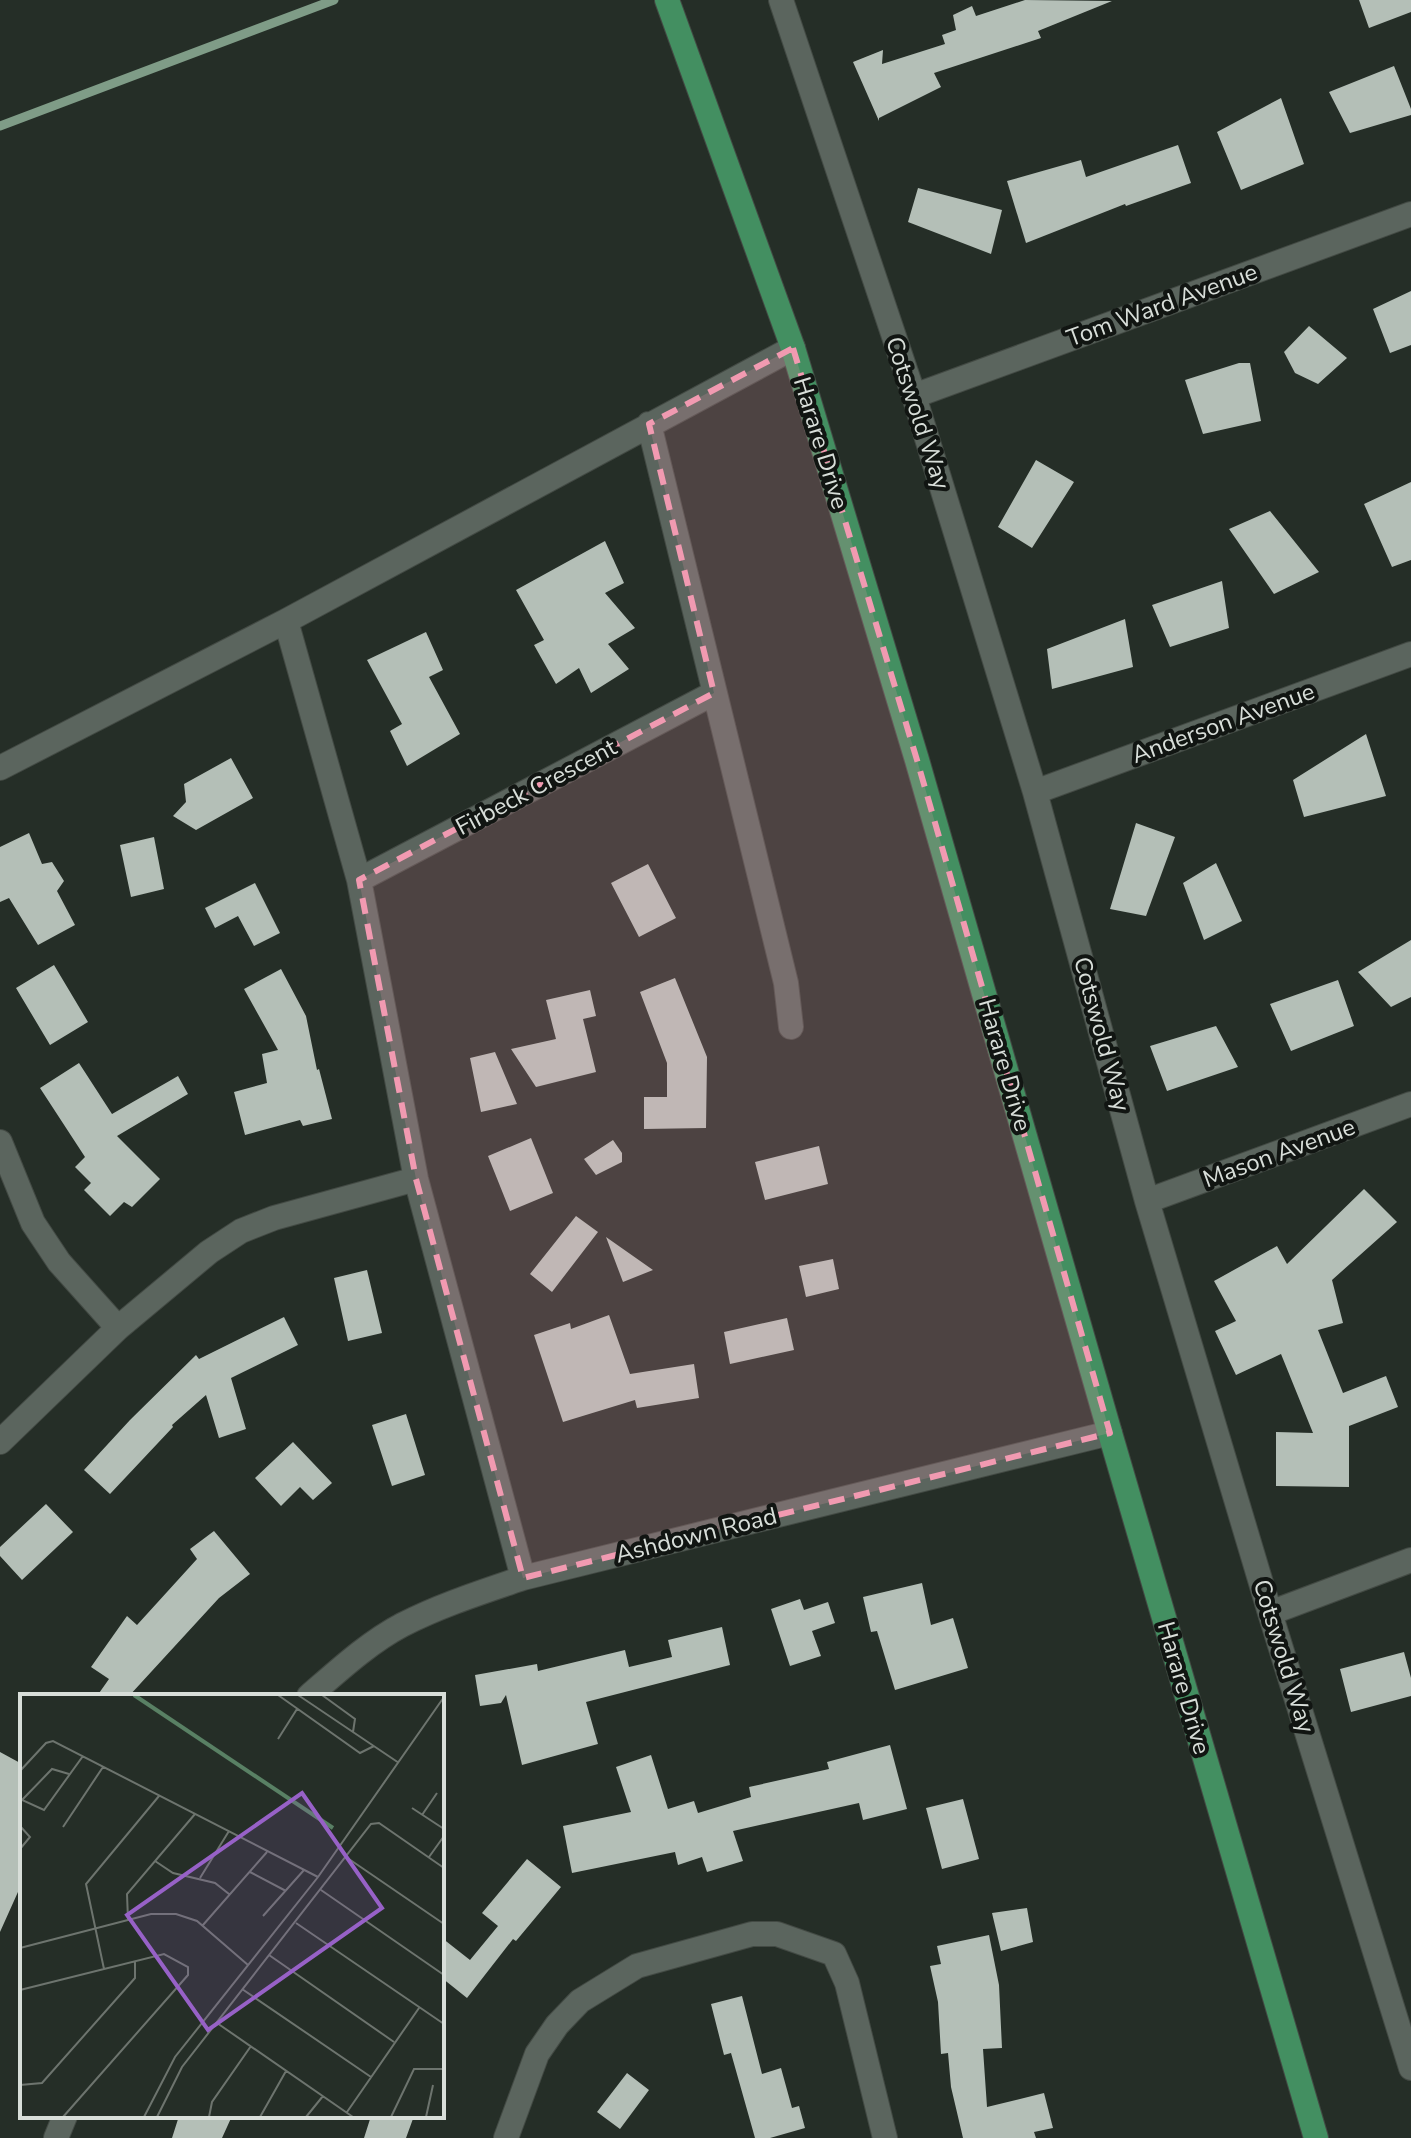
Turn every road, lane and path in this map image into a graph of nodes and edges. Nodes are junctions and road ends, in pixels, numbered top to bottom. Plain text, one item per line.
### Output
1 (667, 0) edge
2 (786, 1) edge
3 (1411, 214) edge
4 (793, 348) junction
5 (914, 396) junction
6 (649, 424) junction
7 (286, 621) junction
8 (1411, 654) edge
9 (714, 693) junction
10 (0, 768) edge
11 (1035, 792) junction
12 (359, 880) junction
13 (791, 1027) dead end
14 (1411, 1104) edge
15 (0, 1142) edge
16 (416, 1179) junction
17 (1147, 1201) junction
18 (118, 1328) junction
19 (1110, 1433) junction
20 (0, 1442) edge
21 (1411, 1560) edge
22 (523, 1578) junction
23 (1270, 1613) junction
24 (311, 1694) edge
25 (1404, 2015) edge
26 (1411, 2068) edge
27 (64, 2118) edge
28 (56, 2138) edge
29 (506, 2138) edge
30 (885, 2138) edge
31 (1316, 2138) edge

1 - 4 main road, Harare Drive
2 - 5 street, Cotswold Way
3 - 5 street, Tom Ward Avenue
4 - 6 street
4 - 19 main road, Harare Drive
5 - 11 street, Cotswold Way
6 - 7 street
6 - 9 street
7 - 10 street
7 - 12 street
8 - 11 street, Anderson Avenue
9 - 12 street, Firbeck Crescent
9 - 13 street
11 - 17 street, Cotswold Way
12 - 16 street
14 - 17 street, Mason Avenue
15 - 18 street
16 - 18 street
16 - 22 street
17 - 23 street, Cotswold Way
18 - 20 street
19 - 22 street, Ashdown Road
19 - 31 main road, Harare Drive
21 - 23 street
22 - 24 street, Ashdown Road
23 - 25 street, Cotswold Way
25 - 26 street, Cotswold Way
27 - 28 street
29 - 30 street

